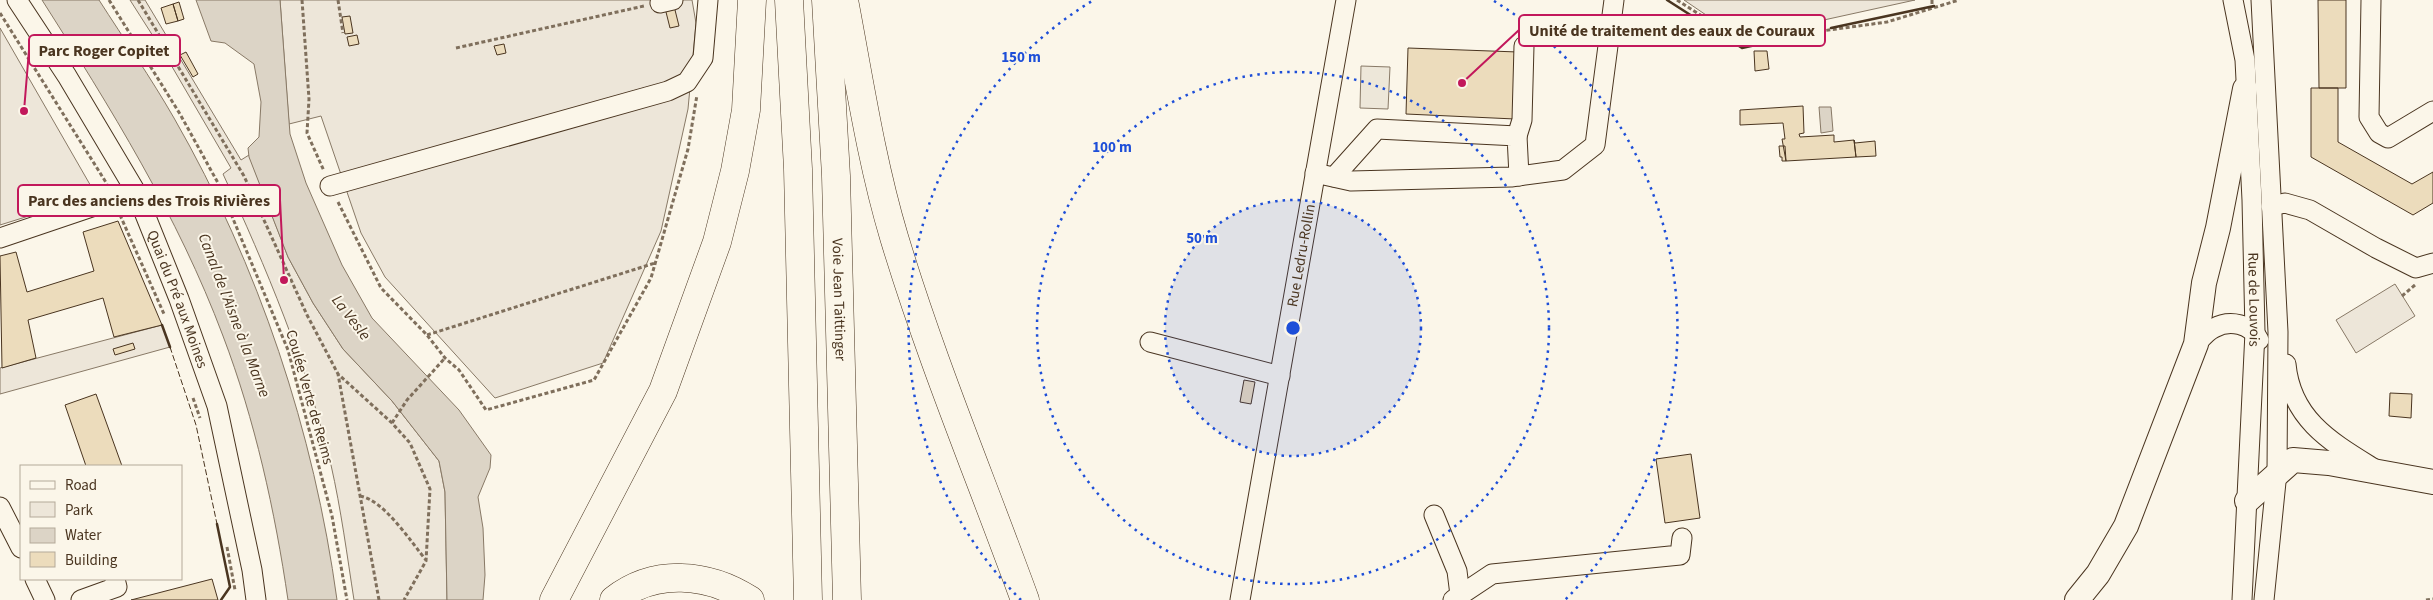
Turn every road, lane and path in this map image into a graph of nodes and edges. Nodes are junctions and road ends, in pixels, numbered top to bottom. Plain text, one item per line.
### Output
1 (18, 0) edge
2 (109, 0) edge
3 (138, 0) edge
4 (302, 0) edge
5 (338, 0) edge
6 (708, 0) edge
7 (752, 0) edge
8 (790, 0) edge
9 (826, 0) edge
10 (844, 0) edge
11 (1346, 0) edge
12 (1614, 0) edge
13 (1676, 0) edge
14 (1932, 0) edge
15 (1959, 0) edge
16 (2233, 0) edge
17 (2262, 0) edge
18 (2371, 0) edge
19 (666, 1) edge
20 (1932, 8) junction
21 (0, 13) edge
22 (343, 32) dead end
23 (1524, 46) dead end
24 (456, 48) dead end
25 (2246, 89) junction
26 (697, 94) dead end
27 (2433, 110) edge
28 (1517, 136) junction
29 (1315, 173) junction
30 (1519, 176) junction
31 (1334, 177) junction
32 (330, 186) junction
33 (136, 192) junction
34 (113, 200) junction
35 (2272, 215) junction
36 (0, 238) edge
37 (656, 262) junction
38 (2433, 263) edge
39 (165, 318) dead end
40 (2255, 332) junction
41 (427, 335) junction
42 (1150, 342) dead end
43 (2196, 344) junction
44 (445, 358) junction
45 (338, 374) junction
46 (1280, 376) junction
47 (190, 389) dead end
48 (2278, 403) junction
49 (392, 423) junction
50 (202, 424) dead end
51 (2277, 472) junction
52 (2381, 472) junction
53 (2433, 482) edge
54 (360, 496) junction
55 (2247, 501) junction
56 (0, 507) edge
57 (1434, 515) dead end
58 (1682, 538) dead end
59 (226, 544) dead end
60 (20, 546) edge
61 (426, 561) junction
62 (35, 580) edge
63 (115, 580) edge
64 (1457, 597) edge
65 (2265, 598) edge
66 (2433, 599) edge
67 (45, 600) edge
68 (81, 600) edge
69 (237, 600) edge
70 (256, 600) edge
71 (347, 600) edge
72 (379, 600) edge
73 (404, 600) edge
74 (554, 600) edge
75 (614, 600) edge
76 (750, 600) edge
77 (808, 600) edge
78 (847, 600) edge
79 (1025, 600) edge
80 (1240, 600) edge
81 (2077, 600) edge
82 (2242, 600) edge
83 (2426, 600) edge

1 - 33 street, Quai du Pré aux Moines
2 - 71 path, Coulée Verte de Reims
3 - 45 path
4 - 32 path
5 - 22 path
6 - 32 street
7 - 74 highway
8 - 77 highway
9 - 78 highway, Voie Jean Taittinger
10 - 79 highway
11 - 29 street, Rue Ledru-Rollin
12 - 30 street
13 - 20 path
14 - 20 path
15 - 20 path
16 - 25 street, Rue de Louvois
17 - 35 street, Rue de Louvois
18 - 27 street
19 - 24 path
21 - 34 path
23 - 28 street
25 - 40 street, Rue de Louvois
25 - 43 main road
26 - 37 path
28 - 30 street
28 - 31 street
29 - 31 street
29 - 46 street, Rue Ledru-Rollin
30 - 31 street
32 - 41 path
33 - 34 street
33 - 70 street, Quai du Pré aux Moines
34 - 36 street
34 - 39 path
35 - 38 street
35 - 48 street, Rue de Louvois
35 - 52 street
37 - 41 path
37 - 44 path
40 - 43 street
40 - 48 street
40 - 55 street, Rue de Louvois
41 - 44 path
42 - 46 street
43 - 81 main road
44 - 49 path
45 - 49 path
45 - 54 path
46 - 80 street, Rue Ledru-Rollin
47 - 50 path
48 - 51 street, Rue de Louvois
49 - 61 path
51 - 52 main road
51 - 55 main road
51 - 65 street, Rue de Louvois
52 - 53 main road
54 - 61 path
54 - 72 path
55 - 82 street, Rue de Louvois
56 - 60 street
57 - 64 street
58 - 64 street
59 - 69 path
61 - 73 path
62 - 67 street
63 - 68 street
66 - 83 path
75 - 76 highway

